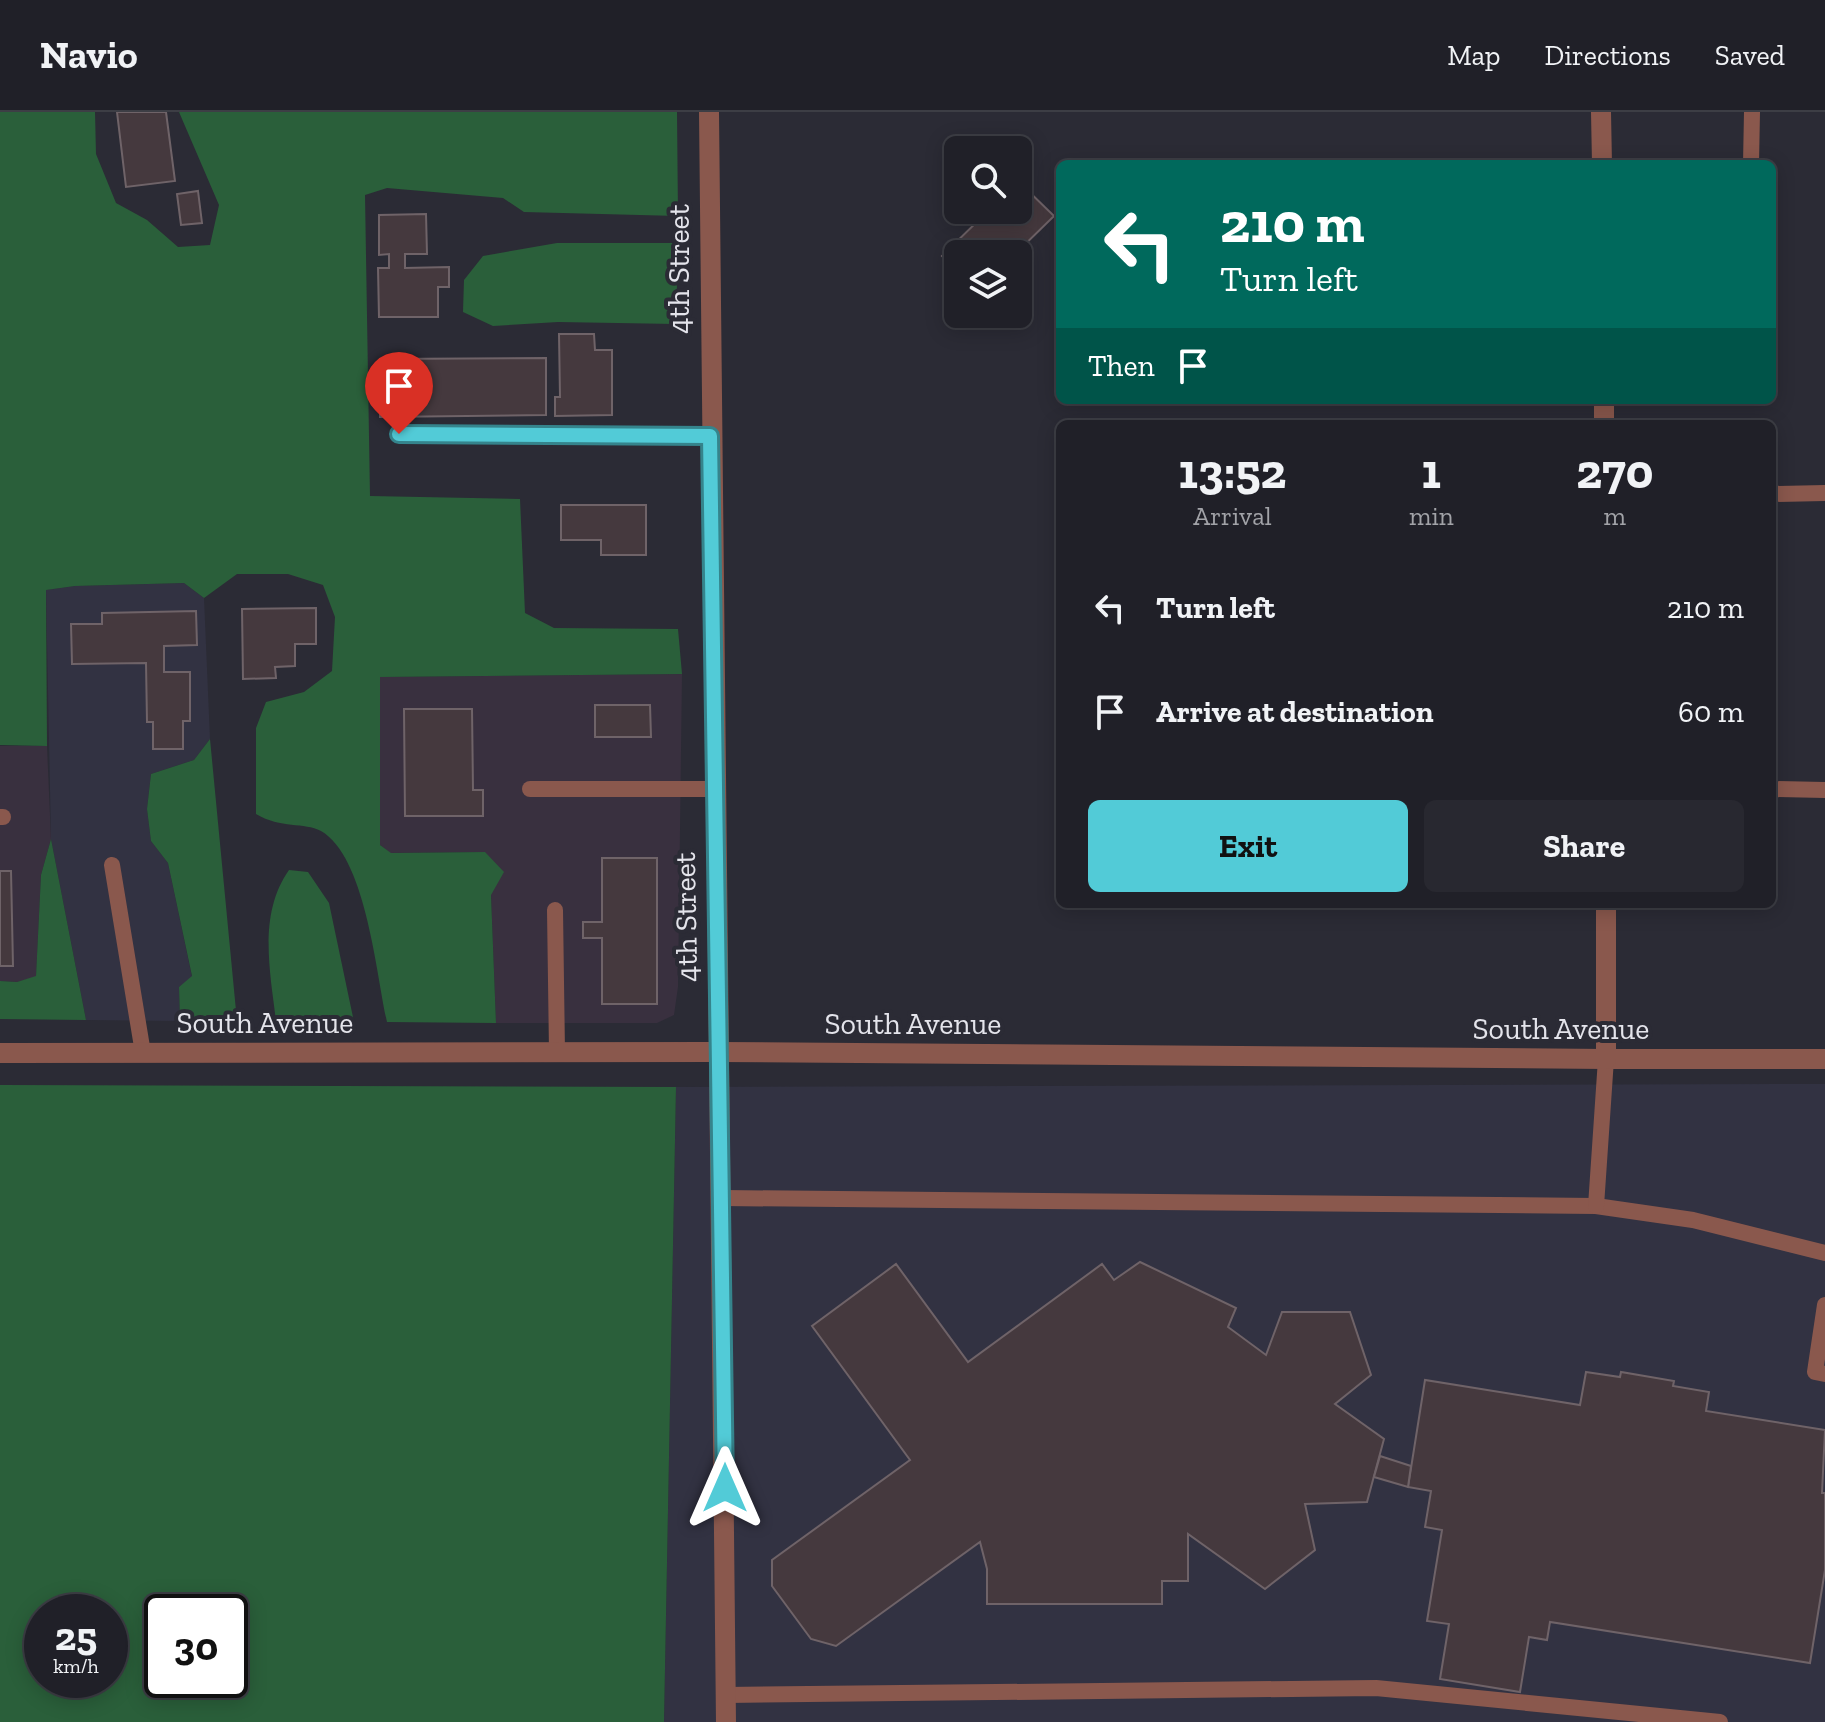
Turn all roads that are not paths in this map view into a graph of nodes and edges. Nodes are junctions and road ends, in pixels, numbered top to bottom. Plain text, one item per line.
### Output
1 (709, 112) edge
2 (1601, 112) edge
3 (1752, 112) edge
4 (1602, 160) edge
5 (1751, 160) edge
6 (399, 434) dead end
7 (710, 436) junction
8 (1825, 493) edge
9 (1776, 494) edge
10 (530, 789) dead end
11 (715, 789) junction
12 (1776, 789) edge
13 (1825, 790) edge
14 (112, 865) dead end
15 (1606, 908) edge
16 (555, 910) dead end
17 (557, 1052) junction
18 (717, 1052) junction
19 (0, 1053) edge
20 (143, 1053) junction
21 (1606, 1059) junction
22 (1825, 1059) edge
23 (723, 1198) junction
24 (1596, 1206) junction
25 (1825, 1253) edge
26 (1825, 1305) edge
27 (1825, 1374) edge
28 (726, 1695) junction
29 (726, 1722) edge
30 (1720, 1722) edge

1 - 7 street, 4th Street
2 - 4 street
3 - 5 lane
6 - 7 lane
7 - 11 street, 4th Street
8 - 9 lane
10 - 11 lane
11 - 18 street, 4th Street
12 - 13 lane
14 - 20 lane
15 - 21 street
16 - 17 lane
17 - 18 street, South Avenue
17 - 20 street, South Avenue
18 - 21 street, South Avenue
18 - 23 street, 4th Street
19 - 20 street, South Avenue
21 - 22 street, South Avenue
21 - 24 lane
23 - 24 lane
23 - 28 street, 4th Street
24 - 25 lane
26 - 27 lane
28 - 29 street, 4th Street
28 - 30 lane

